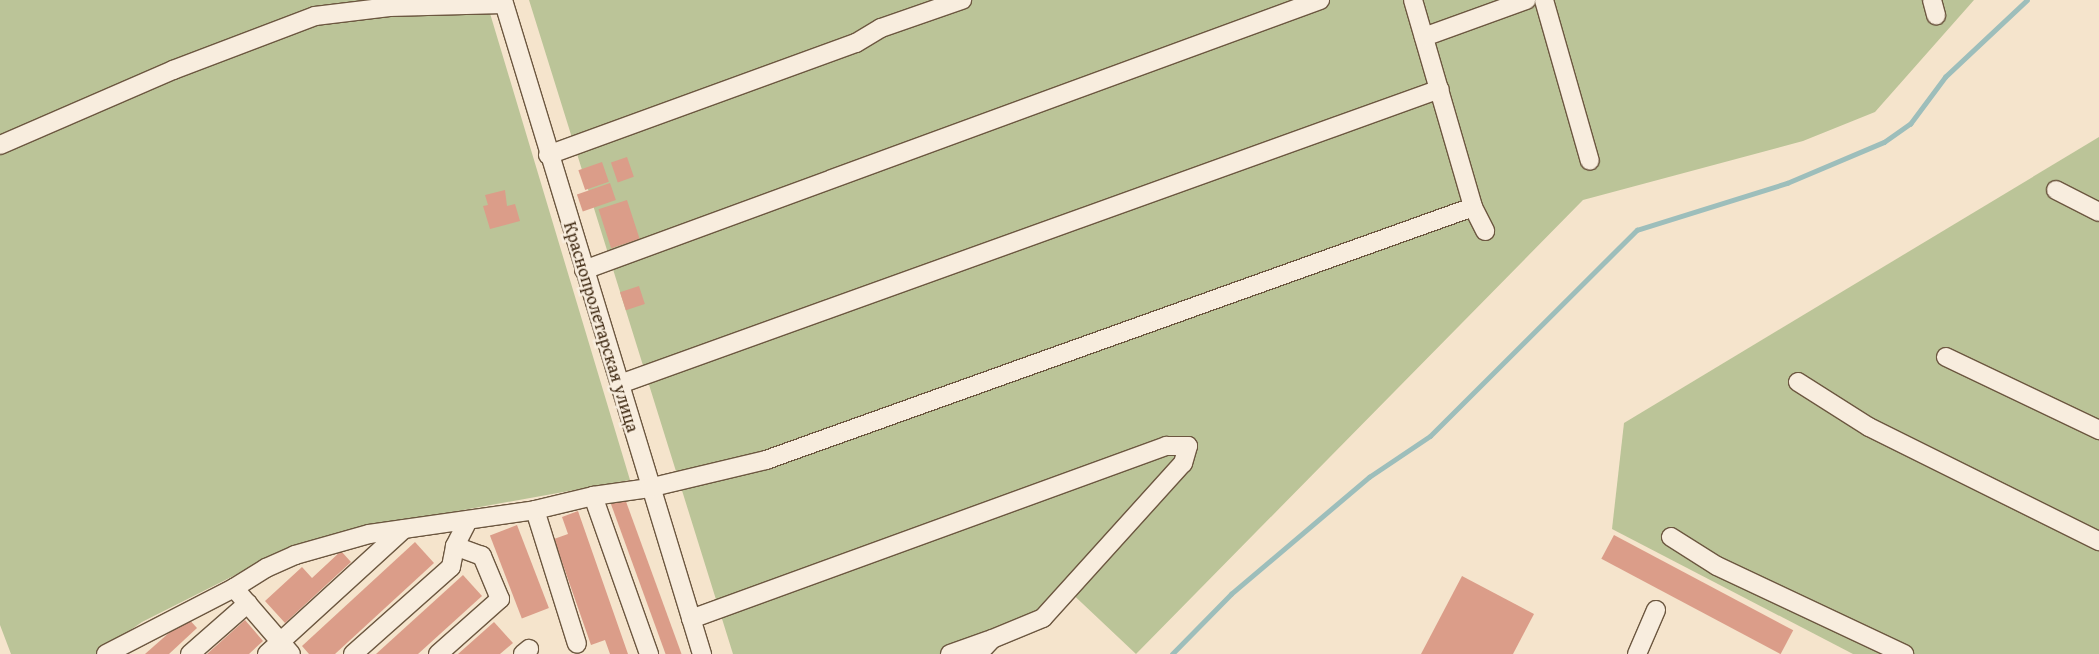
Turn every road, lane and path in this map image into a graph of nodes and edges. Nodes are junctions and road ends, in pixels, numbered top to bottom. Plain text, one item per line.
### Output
1 (962, 0) edge
2 (1320, 0) edge
3 (1413, 0) edge
4 (1526, 0) edge
5 (1544, 0) edge
6 (503, 2) edge
7 (1424, 37) junction
8 (1440, 89) junction
9 (0, 145) edge
10 (548, 155) junction
11 (1590, 161) dead end
12 (2056, 190) dead end
13 (1473, 208) junction
14 (2099, 212) edge
15 (1484, 231) dead end
16 (584, 270) junction
17 (1946, 357) dead end
18 (1798, 382) dead end
19 (620, 384) junction
20 (2099, 430) edge
21 (649, 488) junction
22 (593, 496) junction
23 (535, 510) junction
24 (468, 520) junction
25 (404, 529) junction
26 (1671, 537) dead end
27 (2099, 541) edge
28 (455, 546) junction
29 (234, 588) junction
30 (248, 603) junction
31 (1656, 610) dead end
32 (691, 619) junction
33 (992, 639) junction
34 (577, 644) dead end
35 (286, 648) edge
36 (106, 654) edge
37 (190, 654) edge
38 (267, 654) edge
39 (353, 654) edge
40 (438, 654) edge
41 (650, 654) edge
42 (702, 654) edge
43 (950, 654) edge
44 (978, 654) edge
45 (1637, 654) edge
46 (1904, 654) edge

1 - 10 street
2 - 16 street
3 - 7 street
4 - 7 street
5 - 11 street
6 - 9 street
6 - 10 street, Краснопролетарская улица
7 - 8 street
8 - 13 street
8 - 19 street
10 - 16 street, Краснопролетарская улица
12 - 14 street
13 - 15 street
13 - 21 street
16 - 19 street, Краснопролетарская улица
17 - 20 street
18 - 27 street
19 - 21 street, Краснопролетарская улица
21 - 22 street
21 - 32 street, Краснопролетарская улица
22 - 23 street
22 - 41 street
23 - 24 street
23 - 34 street
24 - 25 street
24 - 28 street
25 - 29 street
25 - 35 street
26 - 46 street
28 - 39 street
28 - 40 street
29 - 30 street
29 - 36 street
30 - 35 street
30 - 37 street
31 - 45 street
32 - 33 street
32 - 42 street, Краснопролетарская улица
33 - 43 street
33 - 44 street
35 - 38 street

